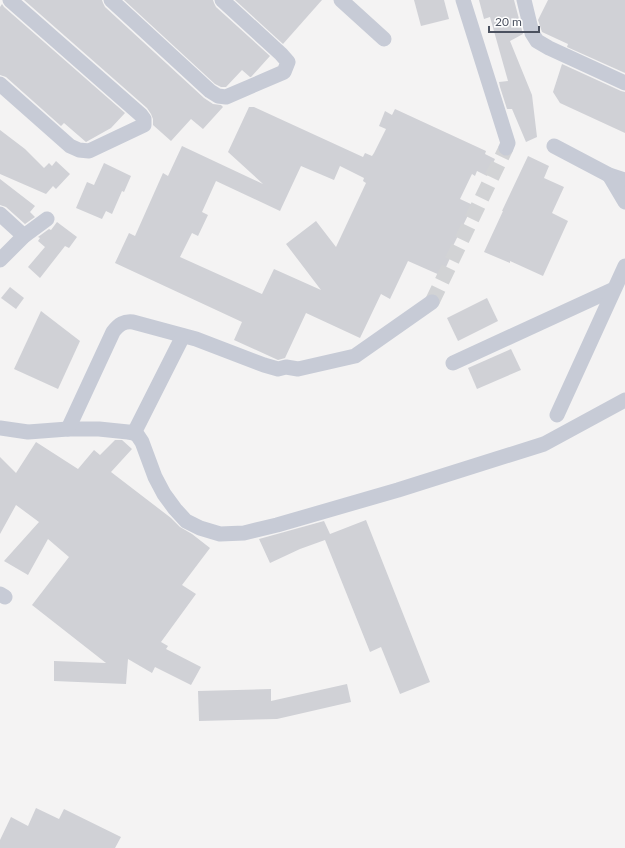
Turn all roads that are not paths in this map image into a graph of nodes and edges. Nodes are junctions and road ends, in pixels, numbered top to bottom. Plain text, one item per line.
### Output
1 (10, 0) edge
2 (111, 0) edge
3 (222, 0) edge
4 (342, 0) edge
5 (463, 0) edge
6 (524, 0) edge
7 (384, 40) dead end
8 (625, 83) edge
9 (0, 84) edge
10 (554, 146) dead end
11 (506, 148) tunnel mouth
12 (609, 175) junction
13 (625, 180) edge
14 (625, 202) edge
15 (0, 214) edge
16 (47, 219) dead end
17 (24, 236) junction
18 (0, 260) edge
19 (625, 266) edge
20 (614, 289) junction
21 (432, 302) tunnel mouth
22 (183, 336) junction
23 (453, 363) dead end
24 (625, 400) edge
25 (557, 415) dead end
26 (0, 428) edge
27 (68, 429) junction
28 (134, 433) junction

1 - 9 street
2 - 3 street
4 - 7 street
5 - 11 street
6 - 8 street
10 - 12 street
12 - 13 street
12 - 14 street
15 - 17 street
16 - 17 street
17 - 18 street
19 - 20 street
20 - 23 street
20 - 25 street
21 - 22 street
22 - 27 street
22 - 28 street
24 - 28 street
26 - 27 street
27 - 28 street

